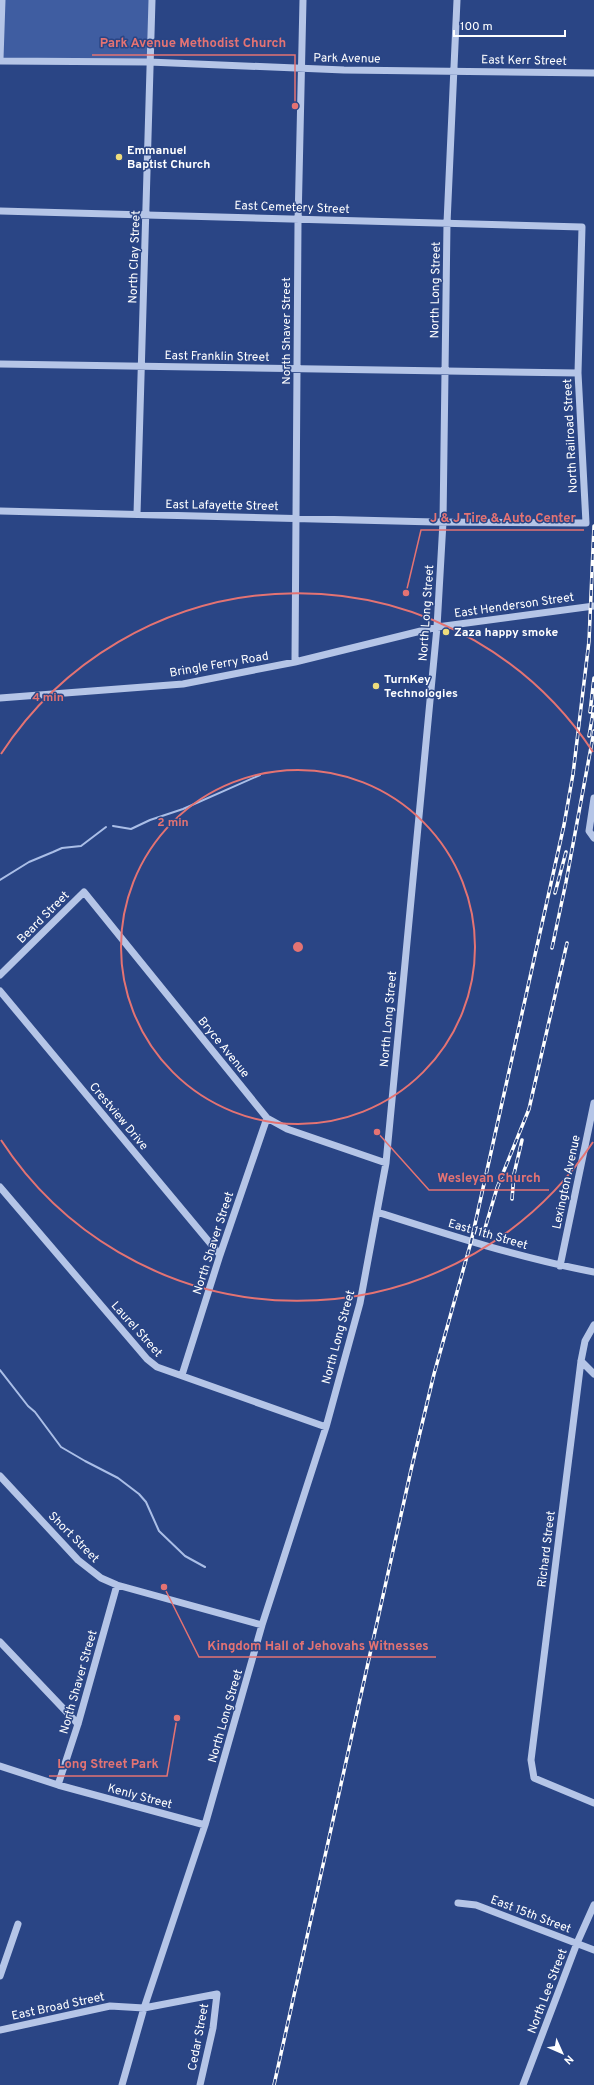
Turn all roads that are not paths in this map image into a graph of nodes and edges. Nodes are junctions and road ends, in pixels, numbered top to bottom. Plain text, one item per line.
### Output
1 (2, 0) edge
2 (152, 0) edge
3 (303, 0) edge
4 (457, 0) edge
5 (0, 60) edge
6 (149, 62) junction
7 (300, 68) junction
8 (454, 70) junction
9 (594, 73) edge
10 (0, 211) edge
11 (146, 214) junction
12 (298, 219) junction
13 (447, 223) junction
14 (582, 227) joint
15 (0, 364) edge
16 (141, 366) junction
17 (296, 369) junction
18 (445, 371) junction
19 (578, 373) junction
20 (0, 511) edge
21 (137, 514) junction
22 (296, 518) junction
23 (443, 522) junction
24 (594, 606) edge
25 (437, 627) junction
26 (295, 662) junction
27 (0, 698) edge
28 (594, 798) edge
29 (593, 837) edge
30 (84, 892) joint
31 (0, 975) edge
32 (0, 991) edge
33 (594, 1103) edge
34 (267, 1118) junction
35 (386, 1162) junction
36 (0, 1188) edge
37 (377, 1212) junction
38 (220, 1255) junction
39 (560, 1266) junction
40 (594, 1272) edge
41 (594, 1325) edge
42 (581, 1361) junction
43 (594, 1374) edge
44 (182, 1375) junction
45 (326, 1427) junction
46 (0, 1476) edge
47 (117, 1585) junction
48 (262, 1625) junction
49 (0, 1642) edge
50 (78, 1724) junction
51 (0, 1766) edge
52 (58, 1785) junction
53 (594, 1803) edge
54 (205, 1825) junction
55 (458, 1903) dead end
56 (594, 1905) edge
57 (18, 1924) dead end
58 (577, 1943) junction
59 (594, 1950) edge
60 (0, 1976) edge
61 (217, 1994) joint
62 (144, 2008) junction
63 (0, 2030) edge
64 (122, 2085) edge
65 (200, 2085) edge
66 (523, 2085) edge

1 - 5 street
2 - 6 street, North Clay Street
3 - 7 street, North Shaver Street
4 - 8 street, North Long Street
5 - 6 street, Park Avenue
6 - 7 street, Park Avenue
6 - 11 street, North Clay Street
7 - 8 street, Park Avenue
7 - 12 street, North Shaver Street
8 - 9 street, East Kerr Street
8 - 13 street, North Long Street
10 - 11 street, East Cemetery Street
11 - 12 street, East Cemetery Street
11 - 16 street, North Clay Street
12 - 13 street, East Cemetery Street
12 - 17 street, North Shaver Street
13 - 14 street, East Cemetery Street
13 - 18 street, North Long Street
14 - 19 street, North Railroad Street
15 - 16 street, East Franklin Street
16 - 17 street, East Franklin Street
16 - 21 street, North Clay Street
17 - 18 street, East Franklin Street
17 - 22 street, North Shaver Street
18 - 19 street, East Franklin Street
18 - 23 street, North Long Street
19 - 23 street, North Railroad Street
20 - 21 street, East Lafayette Street
21 - 22 street, East Lafayette Street
22 - 23 street, East Lafayette Street
22 - 26 street, North Shaver Street
23 - 25 street, North Long Street
24 - 25 street, East Henderson Street
25 - 26 street, Bringle Ferry Road
25 - 35 street, North Long Street
26 - 27 street, Bringle Ferry Road
28 - 29 street
30 - 31 street, Beard Street
30 - 34 street, Bryce Avenue
32 - 38 street, Crestview Drive
33 - 39 street, Lexington Avenue
34 - 35 street, Bryce Avenue
34 - 38 street, North Shaver Street
35 - 37 street, North Long Street
36 - 44 street, Laurel Street
37 - 39 street, East 11th Street
37 - 45 street, North Long Street
38 - 44 street, North Shaver Street
39 - 40 street, East 11th Street
41 - 42 street, Richard Street
42 - 43 street
42 - 53 street, Richard Street
44 - 45 street, Laurel Street
45 - 48 street, North Long Street
46 - 47 street, Short Street
47 - 48 street, Short Street
47 - 50 street, North Shaver Street
48 - 54 street, North Long Street
49 - 50 street
50 - 52 street, North Shaver Street
51 - 52 street, Kenly Street
52 - 54 street, Kenly Street
54 - 62 street, North Long Street
55 - 58 street, East 15th Street
56 - 58 street, North Lee Street
57 - 60 street
58 - 59 street, East 15th Street
58 - 66 street, North Lee Street
61 - 62 street, East Broad Street
61 - 65 street, Cedar Street
62 - 63 street, East Broad Street
62 - 64 street, North Long Street

